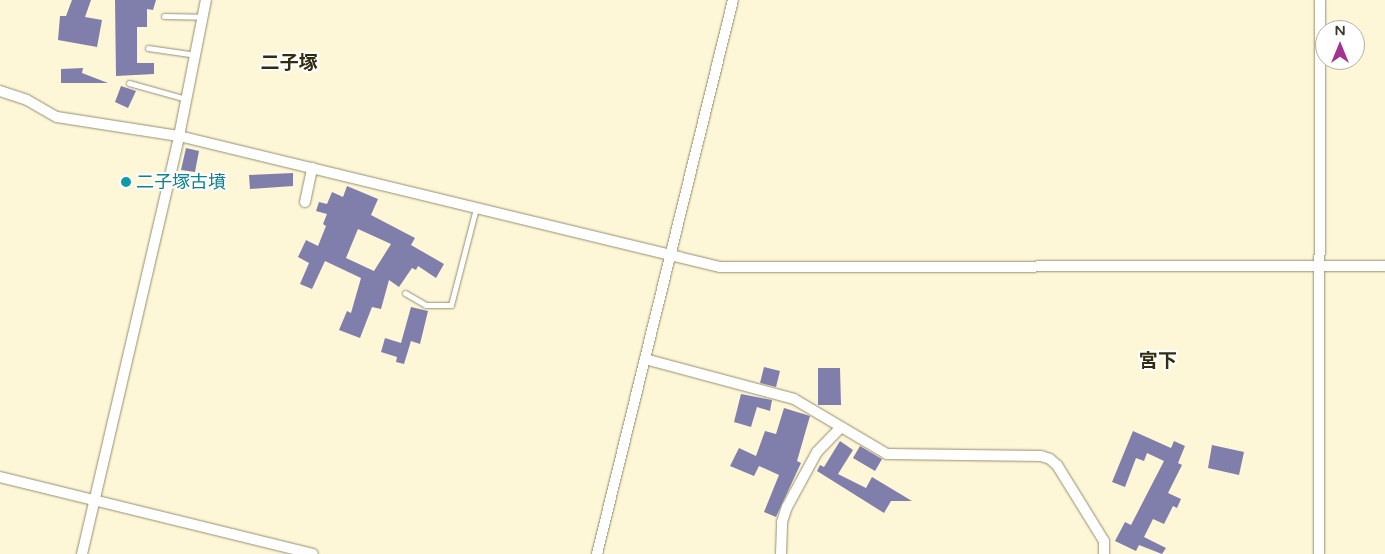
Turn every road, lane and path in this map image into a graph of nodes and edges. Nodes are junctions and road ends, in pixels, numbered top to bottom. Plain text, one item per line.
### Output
1 (206, 0) edge
2 (733, 0) edge
3 (1320, 0) edge
4 (164, 16) dead end
5 (203, 17) junction
6 (148, 48) dead end
7 (196, 55) junction
8 (129, 83) dead end
9 (0, 91) edge
10 (186, 99) junction
11 (179, 136) junction
12 (312, 168) junction
13 (305, 202) dead end
14 (476, 208) junction
15 (670, 255) junction
16 (1318, 266) junction
17 (1385, 266) edge
18 (405, 293) dead end
19 (645, 359) junction
20 (840, 428) junction
21 (0, 477) edge
22 (97, 502) junction
23 (82, 554) edge
24 (313, 554) edge
25 (597, 554) edge
26 (781, 554) edge
27 (1104, 554) edge
28 (1319, 554) edge

1 - 5 street
2 - 15 street
3 - 16 street
4 - 5 lane
5 - 7 street
6 - 7 lane
7 - 10 street
8 - 10 lane
9 - 11 street
10 - 11 street
11 - 12 street
11 - 22 street
12 - 13 street
12 - 14 street
14 - 15 street
14 - 18 lane
15 - 16 street
15 - 19 street
16 - 17 street
16 - 28 street
19 - 20 street
19 - 25 street
20 - 26 street
20 - 27 street
21 - 22 street
22 - 23 street
22 - 24 street

